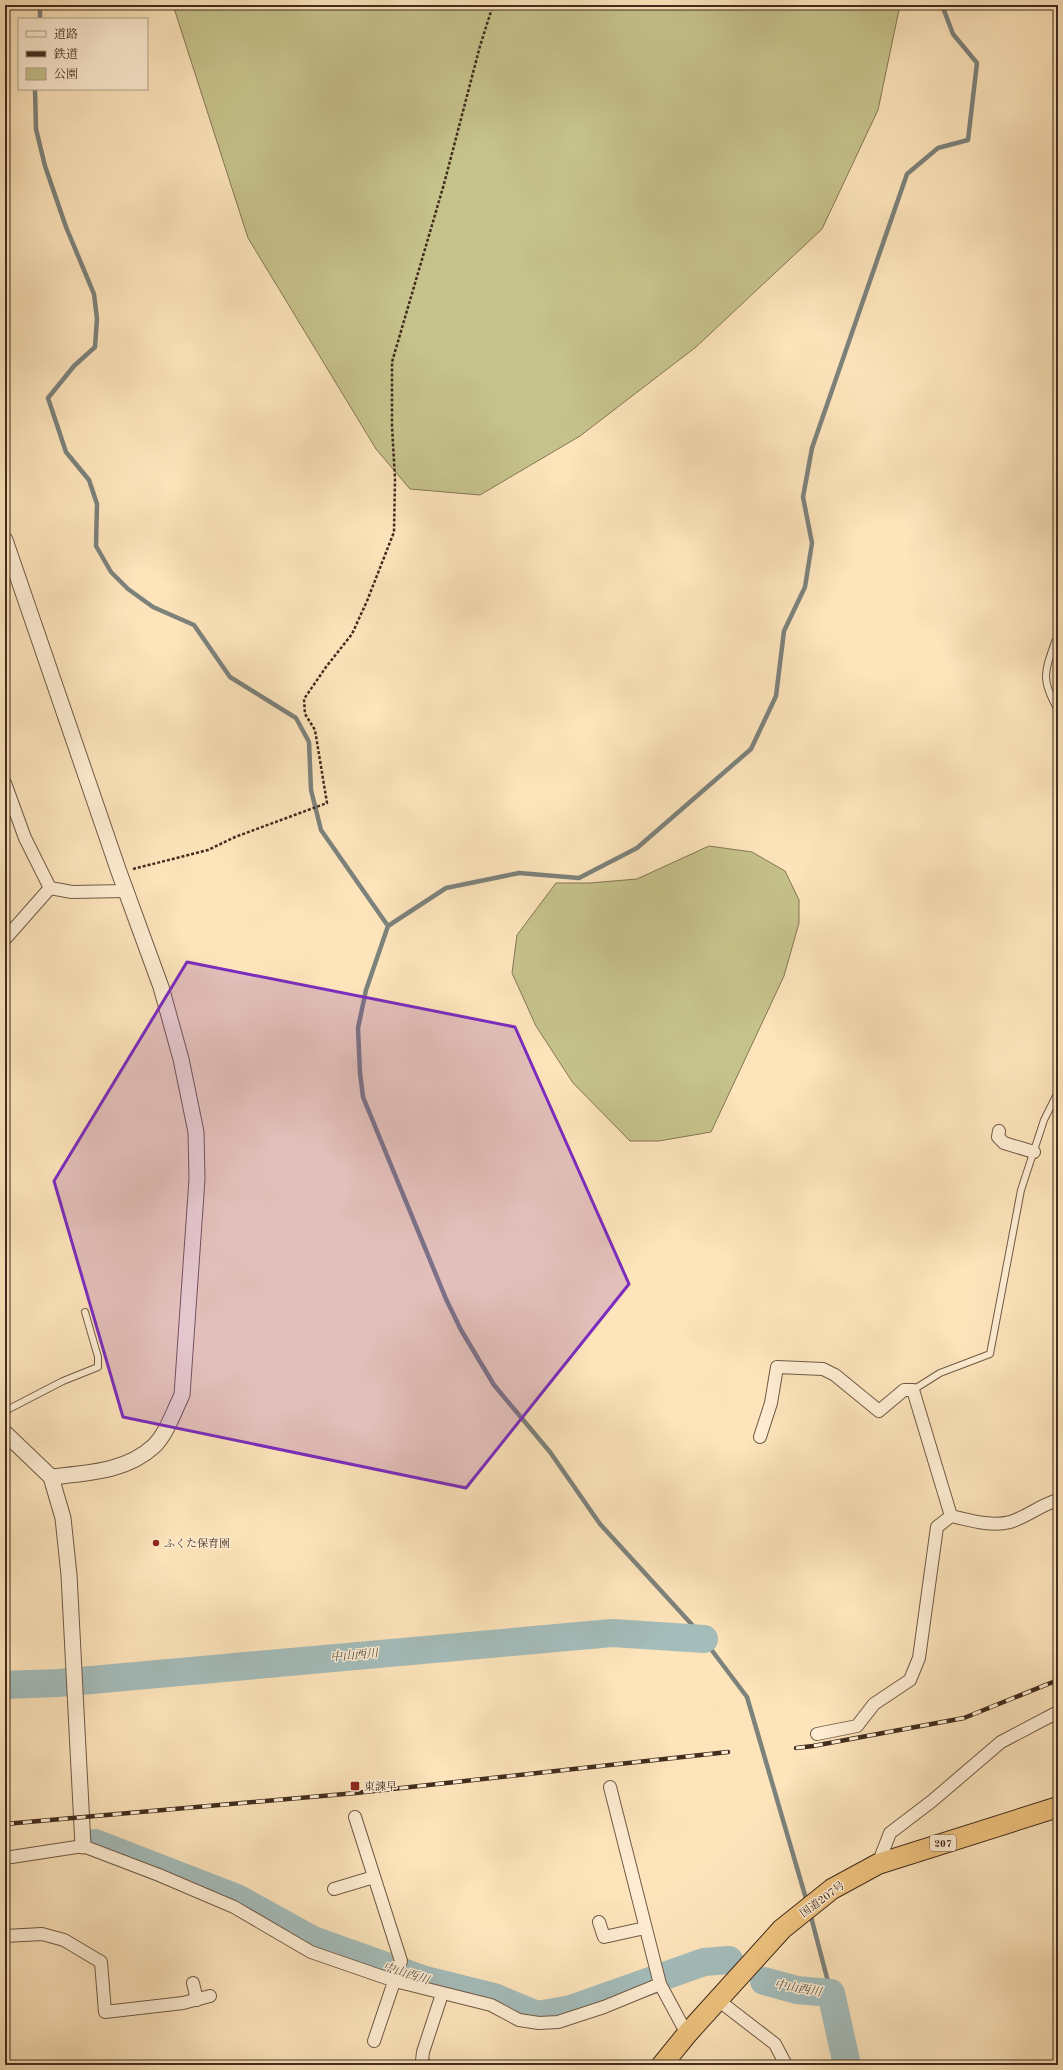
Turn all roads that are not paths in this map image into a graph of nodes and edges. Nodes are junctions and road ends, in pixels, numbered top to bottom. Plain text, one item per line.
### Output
1 (5, 540) edge
2 (1058, 638) edge
3 (1058, 710) edge
4 (5, 782) edge
5 (50, 888) junction
6 (125, 891) junction
7 (5, 939) edge
8 (1058, 1092) edge
9 (999, 1131) dead end
10 (1034, 1152) junction
11 (85, 1312) dead end
12 (913, 1390) junction
13 (5, 1411) edge
14 (5, 1433) edge
15 (760, 1437) dead end
16 (51, 1477) junction
17 (1058, 1500) edge
18 (951, 1516) junction
19 (1058, 1712) edge
20 (817, 1734) dead end
21 (610, 1787) dead end
22 (1058, 1807) edge
23 (355, 1817) dead end
24 (83, 1846) junction
25 (5, 1858) edge
26 (878, 1864) junction
27 (374, 1877) junction
28 (334, 1889) dead end
29 (600, 1922) dead end
30 (645, 1928) junction
31 (5, 1936) edge
32 (395, 1980) junction
33 (658, 1980) junction
34 (192, 1982) dead end
35 (442, 1994) junction
36 (210, 1996) dead end
37 (197, 2000) junction
38 (718, 2000) junction
39 (687, 2034) junction
40 (374, 2041) dead end
41 (425, 2065) edge
42 (662, 2065) edge
43 (786, 2065) edge

1 - 6 street
2 - 3 lane
4 - 5 street
5 - 6 street
5 - 7 street
6 - 16 street
8 - 10 lane
9 - 10 street
10 - 12 lane
11 - 13 lane
12 - 15 street
12 - 18 street
14 - 16 street
16 - 24 street
17 - 18 street
18 - 20 street
19 - 26 street
21 - 30 street
22 - 26 highway, 国道207号 / 207
23 - 27 street
24 - 25 street
24 - 32 street
26 - 38 highway, 国道207号 / 207
27 - 28 street
27 - 32 street
29 - 30 street
30 - 33 street
31 - 37 street
32 - 35 street
32 - 40 street
33 - 35 street
33 - 39 street
34 - 37 street
35 - 41 street
36 - 37 street
38 - 39 highway, 国道207号 / 207
38 - 43 street
39 - 42 highway, 国道207号 / 207

